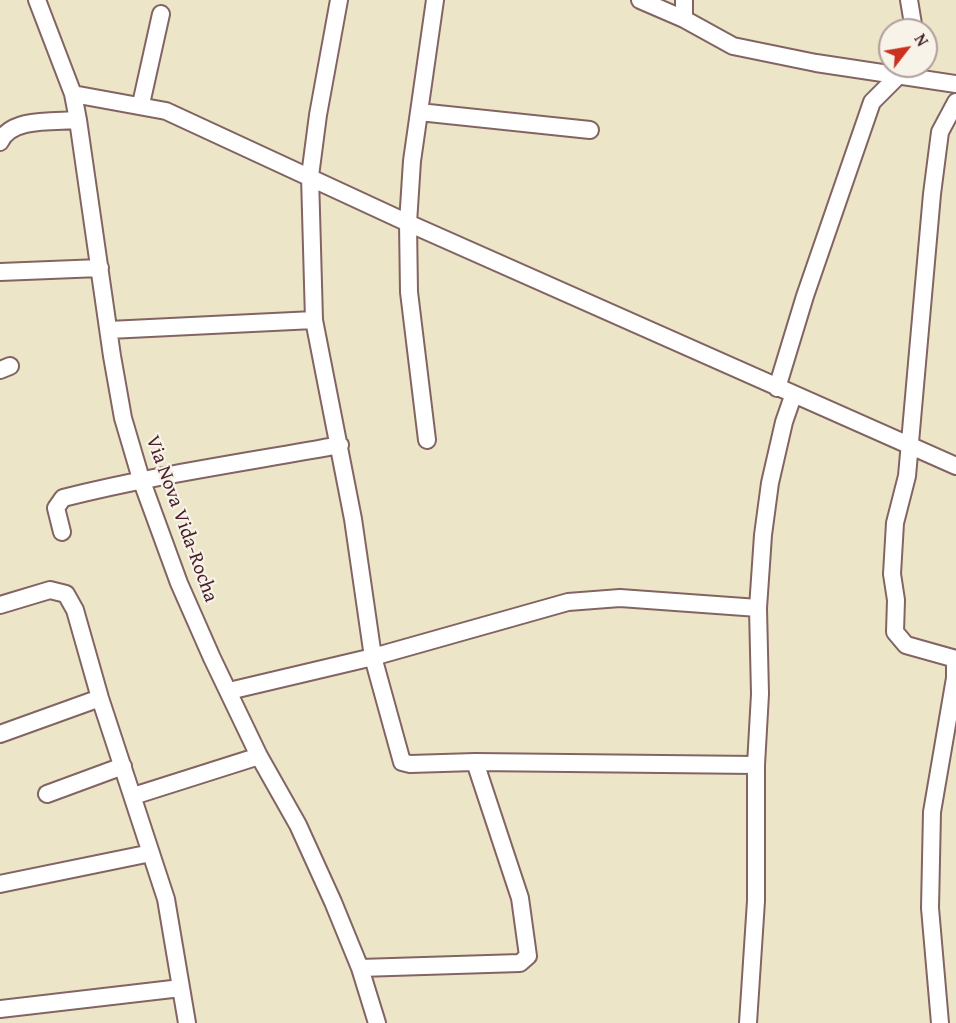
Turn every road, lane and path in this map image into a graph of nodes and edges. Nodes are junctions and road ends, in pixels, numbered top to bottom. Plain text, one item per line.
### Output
1 (37, 0) edge
2 (339, 0) edge
3 (435, 0) edge
4 (640, 0) edge
5 (684, 0) edge
6 (909, 0) edge
7 (161, 14) dead end
8 (912, 18) edge
9 (684, 19) junction
10 (878, 71) edge
11 (938, 77) edge
12 (896, 78) edge
13 (956, 84) edge
14 (73, 94) junction
15 (956, 102) edge
16 (141, 105) junction
17 (419, 112) junction
18 (78, 120) junction
19 (590, 130) dead end
20 (0, 142) edge
21 (310, 176) junction
22 (408, 223) junction
23 (100, 268) junction
24 (0, 272) edge
25 (314, 320) junction
26 (109, 330) junction
27 (777, 388) junction
28 (793, 396) junction
29 (427, 440) dead end
30 (910, 444) junction
31 (340, 445) junction
32 (956, 466) edge
33 (141, 478) junction
34 (62, 532) dead end
35 (0, 605) edge
36 (758, 608) junction
37 (373, 657) junction
38 (955, 659) edge
39 (229, 691) junction
40 (100, 698) junction
41 (0, 734) edge
42 (259, 756) junction
43 (475, 762) junction
44 (756, 765) junction
45 (123, 766) junction
46 (47, 794) dead end
47 (133, 796) junction
48 (151, 854) junction
49 (0, 884) edge
50 (360, 968) junction
51 (181, 988) junction
52 (0, 1009) edge
53 (187, 1023) edge
54 (377, 1023) edge
55 (748, 1023) edge
56 (940, 1023) edge

1 - 14 street, Via Nova Vida-Rocha
2 - 21 street
3 - 17 street
4 - 9 street
5 - 9 street
6 - 8 street
7 - 16 street
9 - 10 street
11 - 13 street
12 - 27 street
14 - 16 street
14 - 18 street, Via Nova Vida-Rocha
15 - 30 street
16 - 21 street
17 - 19 street
17 - 22 street
18 - 20 street
18 - 23 street, Via Nova Vida-Rocha
21 - 22 street
21 - 25 street
22 - 27 street
22 - 29 street
23 - 24 street
23 - 26 street, Via Nova Vida-Rocha
25 - 26 street
25 - 31 street
26 - 33 street, Via Nova Vida-Rocha
27 - 28 street
28 - 30 street
28 - 36 street
30 - 32 street
30 - 38 street
31 - 33 street
31 - 37 street
33 - 34 street
33 - 39 street, Via Nova Vida-Rocha
35 - 40 street
36 - 37 street
36 - 44 street
37 - 39 street
37 - 43 street
38 - 56 street
39 - 42 street, Via Nova Vida-Rocha
40 - 41 street
40 - 45 street
42 - 47 street
42 - 50 street, Via Nova Vida-Rocha
43 - 44 street
43 - 50 street
44 - 55 street
45 - 46 street
45 - 47 street
47 - 48 street
48 - 49 street
48 - 51 street
50 - 54 street, Via Nova Vida-Rocha
51 - 52 street
51 - 53 street

